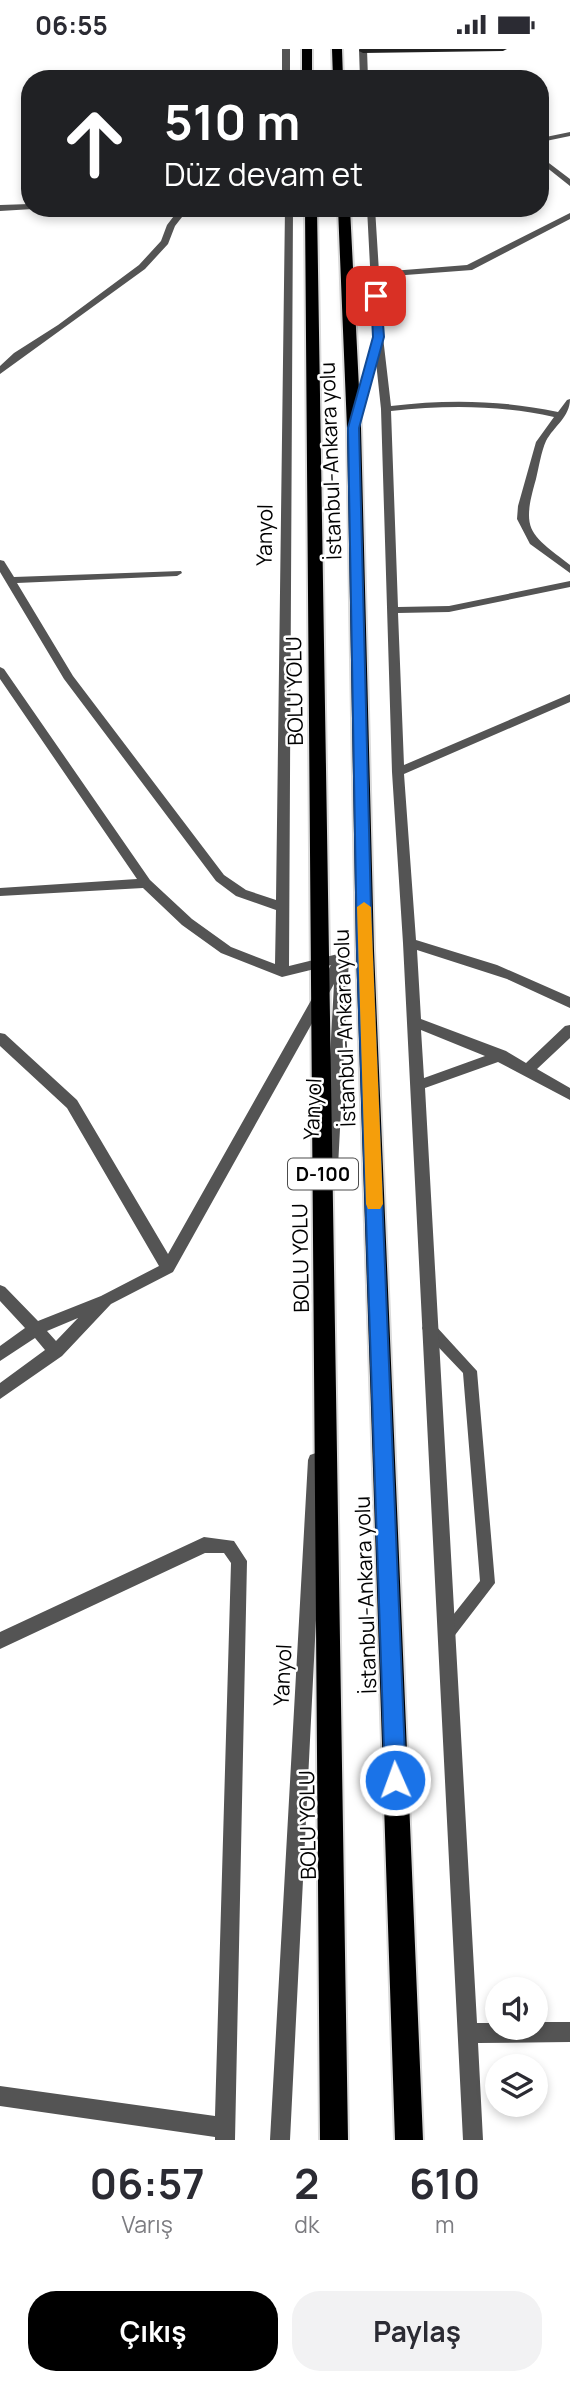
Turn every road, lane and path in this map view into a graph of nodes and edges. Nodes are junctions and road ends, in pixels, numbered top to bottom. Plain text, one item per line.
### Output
1 (286, 49) edge
2 (306, 49) edge
3 (339, 49) edge
4 (503, 49) edge
5 (363, 50) edge
6 (286, 70) edge
7 (307, 70) edge
8 (338, 70) edge
9 (364, 70) edge
10 (570, 134) edge
11 (549, 138) edge
12 (549, 166) edge
13 (570, 183) edge
14 (21, 207) edge
15 (0, 208) edge
16 (570, 216) edge
17 (178, 217) edge
18 (289, 217) edge
19 (311, 217) edge
20 (344, 217) edge
21 (371, 217) edge
22 (289, 239) junction
23 (312, 239) junction
24 (375, 275) junction
25 (378, 337) junction
26 (0, 371) edge
27 (570, 402) edge
28 (386, 409) junction
29 (558, 415) junction
30 (354, 428) junction
31 (0, 563) edge
32 (570, 570) edge
33 (177, 573) dead end
34 (10, 580) junction
35 (570, 584) edge
36 (394, 610) junction
37 (0, 671) edge
38 (5, 686) edge
39 (570, 698) edge
40 (398, 772) junction
41 (146, 883) junction
42 (0, 893) edge
43 (282, 907) junction
44 (410, 943) junction
45 (342, 958) junction
46 (282, 972) junction
47 (570, 1003) edge
48 (413, 1021) junction
49 (570, 1030) edge
50 (0, 1038) edge
51 (501, 1055) junction
52 (528, 1069) junction
53 (416, 1086) junction
54 (570, 1095) edge
55 (168, 1268) junction
56 (0, 1291) edge
57 (106, 1300) junction
58 (429, 1328) junction
59 (36, 1329) junction
60 (56, 1351) junction
61 (0, 1354) edge
62 (0, 1391) edge
63 (447, 1634) junction
64 (0, 1641) edge
65 (570, 2032) edge
66 (467, 2033) junction
67 (0, 2096) edge
68 (225, 2134) edge
69 (280, 2140) edge
70 (334, 2140) edge
71 (409, 2140) edge
72 (473, 2140) edge

1 - 6 street
2 - 7 highway
3 - 8 highway
4 - 5 main road
5 - 9 street
10 - 11 street
12 - 13 street
14 - 15 street
16 - 24 street
17 - 26 street
18 - 22 street, Yanyol
19 - 23 highway, BOLU YOLU / D-100
20 - 30 highway, İstanbul-Ankara yolu / D-100
21 - 24 street
22 - 23 street
22 - 43 street, Yanyol
23 - 70 highway, BOLU YOLU / D-100
24 - 25 street
25 - 28 street
25 - 30 street
27 - 29 street
28 - 29 street
28 - 36 street
29 - 32 street
30 - 71 highway, İstanbul-Ankara yolu / D-100
31 - 34 street
33 - 34 street
34 - 43 street
35 - 36 street
36 - 40 street
37 - 38 street
38 - 41 street
39 - 40 street
40 - 44 street
41 - 42 street
41 - 46 street
43 - 46 street, Yanyol
44 - 47 street
44 - 48 street
45 - 46 street
45 - 55 street
45 - 69 street, Yanyol
48 - 51 street
48 - 53 street
49 - 52 street
50 - 55 street
51 - 52 street
51 - 53 street
52 - 54 street
53 - 58 street
55 - 57 street
56 - 59 street
57 - 59 street
57 - 60 street
58 - 63 street
58 - 63 lane
59 - 60 street
59 - 61 street
60 - 62 street
63 - 66 street
64 - 68 street
65 - 66 street
66 - 72 street
67 - 68 street

